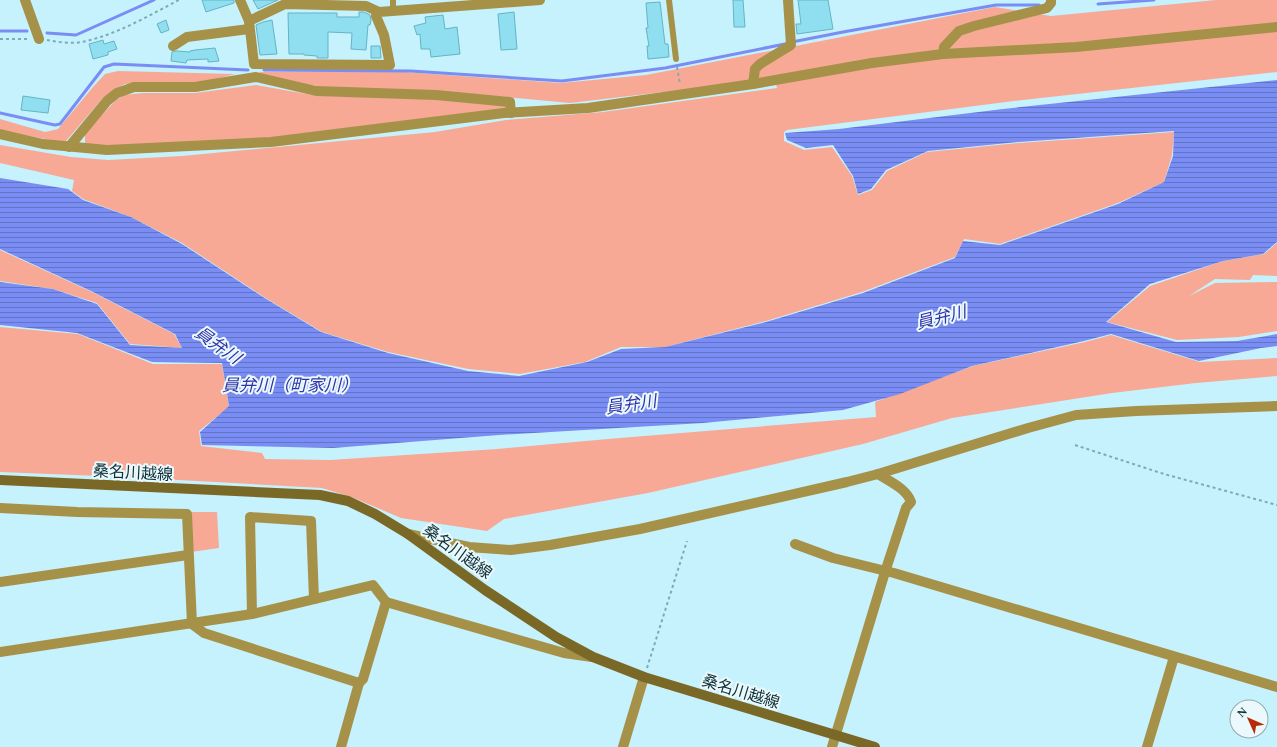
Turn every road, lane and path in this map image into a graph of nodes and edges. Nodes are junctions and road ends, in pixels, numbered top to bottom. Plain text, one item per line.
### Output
1 (25, 0) edge
2 (179, 0) edge
3 (240, 0) edge
4 (393, 0) edge
5 (540, 0) edge
6 (669, 0) edge
7 (788, 0) edge
8 (1051, 0) edge
9 (392, 11) junction
10 (379, 12) junction
11 (249, 25) junction
12 (1277, 27) edge
13 (0, 39) edge
14 (39, 39) junction
15 (173, 46) dead end
16 (943, 54) junction
17 (676, 59) dead end
18 (254, 64) junction
19 (678, 70) dead end
20 (256, 77) junction
21 (754, 84) junction
22 (681, 94) junction
23 (511, 113) junction
24 (0, 134) edge
25 (68, 147) junction
26 (1277, 406) edge
27 (1075, 445) dead end
28 (878, 474) junction
29 (0, 480) edge
30 (1277, 506) edge
31 (0, 508) edge
32 (408, 534) junction
33 (687, 541) dead end
34 (795, 544) dead end
35 (188, 555) junction
36 (885, 572) junction
37 (0, 582) edge
38 (314, 599) junction
39 (386, 602) junction
40 (252, 614) junction
41 (192, 624) junction
42 (0, 652) edge
43 (593, 657) junction
44 (1174, 657) junction
45 (644, 678) junction
46 (359, 683) junction
47 (1277, 687) edge
48 (835, 735) junction
49 (341, 747) edge
50 (623, 747) edge
51 (832, 747) edge
52 (875, 747) edge
53 (1147, 747) edge

1 - 14 street
2 - 14 path
3 - 11 street
4 - 9 lane
5 - 9 street
6 - 17 lane
7 - 21 street
8 - 16 street
9 - 10 street
10 - 11 street
10 - 18 street
11 - 15 street
11 - 18 street
12 - 16 street
13 - 14 path
16 - 21 street
18 - 20 street
19 - 22 path
20 - 23 street
20 - 25 street
21 - 22 street
22 - 23 street
23 - 25 street
24 - 25 street
26 - 28 street
27 - 30 path
28 - 32 street
28 - 36 street
29 - 32 main road, 桑名川越線
31 - 35 street
32 - 43 main road, 桑名川越線
33 - 45 path
34 - 36 street
35 - 37 street
35 - 41 street
36 - 44 street
36 - 48 street
38 - 39 street
38 - 40 street
38 - 40 street
39 - 43 street
39 - 46 street
40 - 41 street
41 - 42 street
41 - 46 street
43 - 45 main road, 桑名川越線
44 - 47 street
44 - 53 street
45 - 48 main road, 桑名川越線
45 - 50 street
46 - 49 street
48 - 51 street
48 - 52 main road, 桑名川越線

